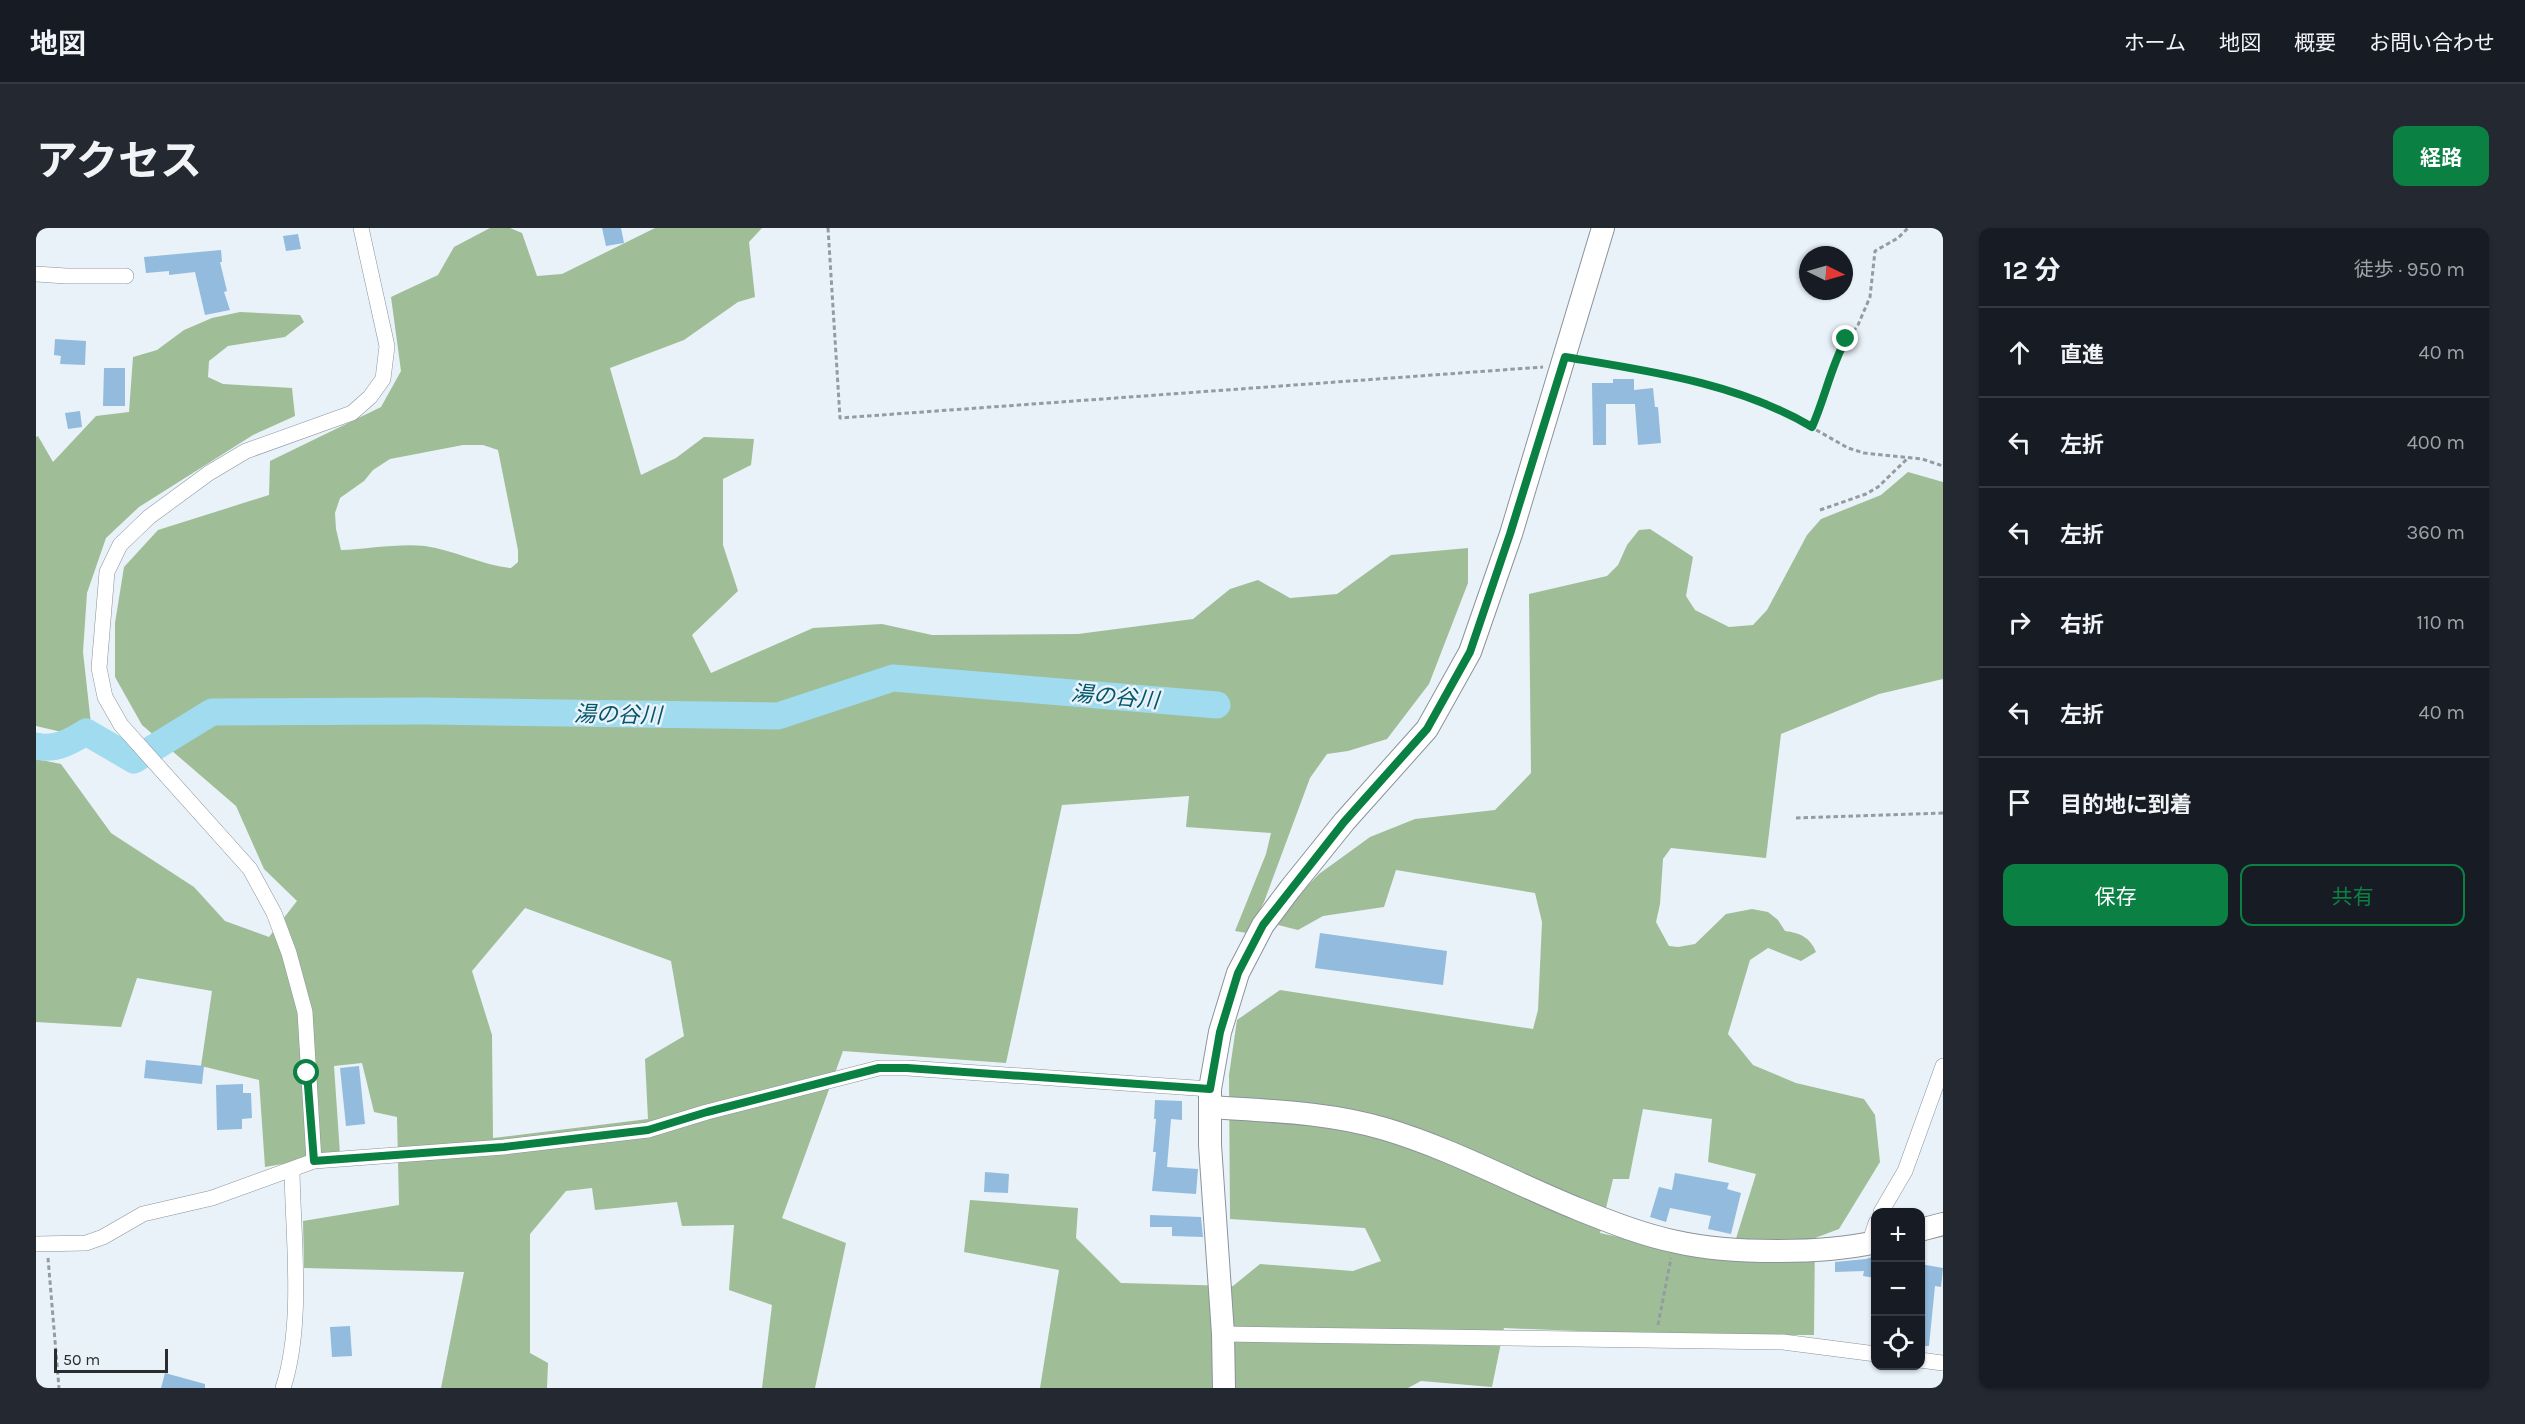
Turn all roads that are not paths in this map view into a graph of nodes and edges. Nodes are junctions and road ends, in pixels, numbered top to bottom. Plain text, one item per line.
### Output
1 (361, 228) edge
2 (1603, 228) edge
3 (36, 274) edge
4 (126, 276) dead end
5 (1943, 1066) edge
6 (1210, 1098) junction
7 (314, 1161) junction
8 (292, 1170) junction
9 (1883, 1208) edge
10 (1943, 1224) edge
11 (1925, 1229) edge
12 (1871, 1236) edge
13 (41, 1244) edge
14 (1223, 1334) junction
15 (1871, 1353) edge
16 (1925, 1361) edge
17 (1943, 1363) edge
18 (283, 1388) edge
19 (1224, 1388) edge

1 - 7 street
2 - 6 street
3 - 4 street
5 - 9 street
6 - 7 street
6 - 12 street
6 - 14 street
7 - 8 street
8 - 13 street
8 - 18 street
10 - 11 street
14 - 15 street
14 - 19 street
16 - 17 street

